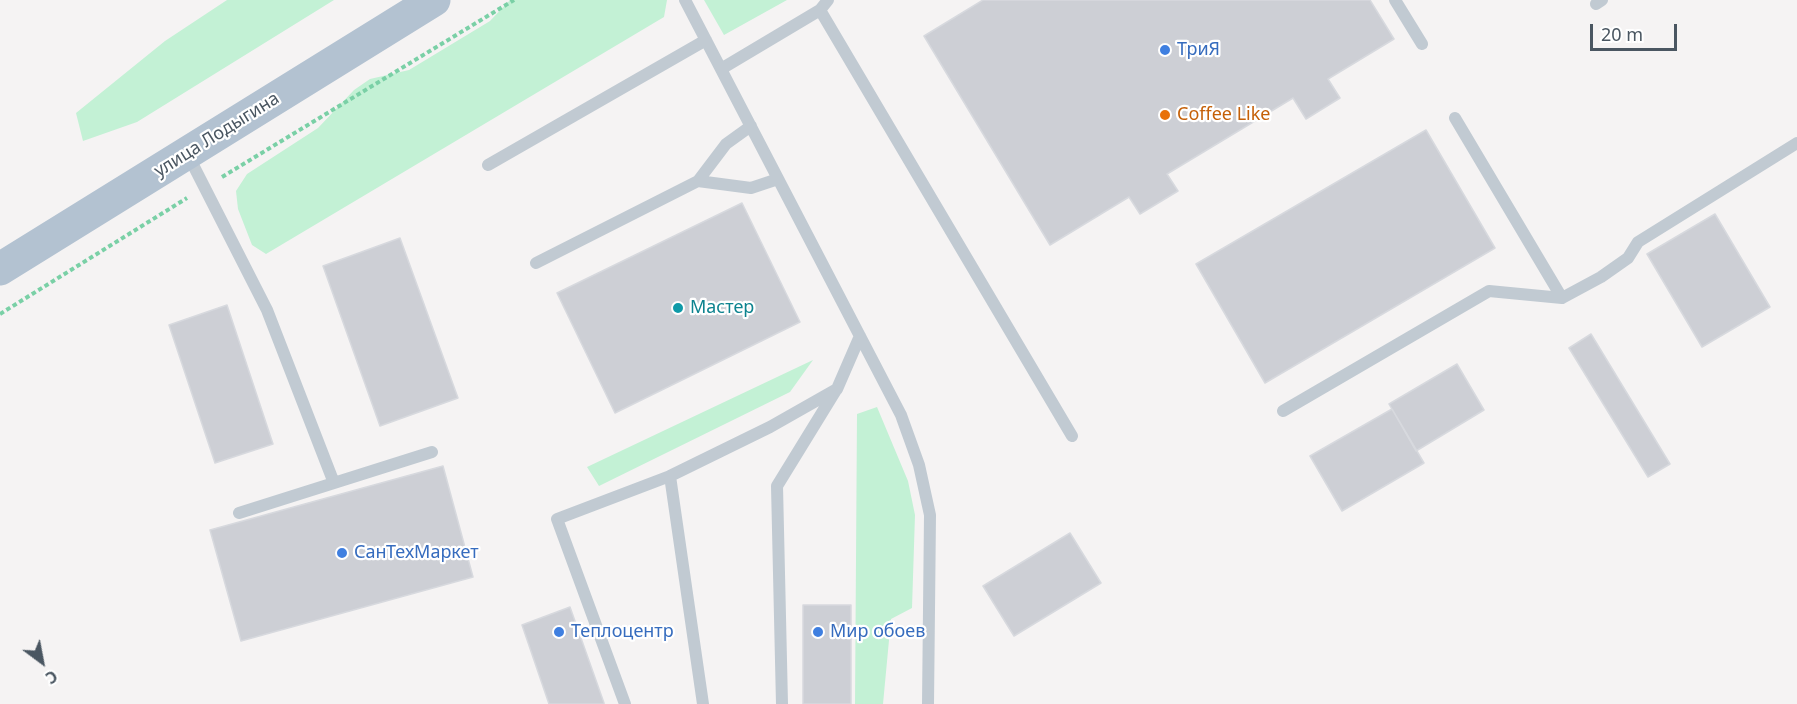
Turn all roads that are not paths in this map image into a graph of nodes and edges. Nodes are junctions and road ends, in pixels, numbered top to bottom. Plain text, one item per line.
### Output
1 (434, 0) edge
2 (685, 0) edge
3 (1395, 0) edge
4 (824, 5) edge
5 (706, 40) junction
6 (1422, 44) dead end
7 (721, 69) junction
8 (1455, 118) dead end
9 (751, 126) junction
10 (1797, 143) edge
11 (187, 153) junction
12 (488, 165) dead end
13 (778, 179) junction
14 (698, 181) junction
15 (536, 263) dead end
16 (0, 269) edge
17 (1562, 298) junction
18 (860, 336) junction
19 (837, 389) junction
20 (1283, 411) dead end
21 (1072, 436) dead end
22 (432, 452) dead end
23 (669, 476) junction
24 (334, 483) junction
25 (239, 513) dead end
26 (625, 704) edge
27 (704, 704) edge
28 (782, 704) edge
29 (928, 704) edge

1 - 11 main road, улица Лодыгина
2 - 5 lane
3 - 6 lane
4 - 7 lane
4 - 21 lane
5 - 7 lane
5 - 12 lane
7 - 9 lane
8 - 17 lane
9 - 13 lane
9 - 14 lane
10 - 17 lane
11 - 16 main road, улица Лодыгина
11 - 24 lane
13 - 14 lane
13 - 18 lane
14 - 15 lane
17 - 20 lane
18 - 19 lane
18 - 29 lane
19 - 23 lane
19 - 28 lane
22 - 24 lane
23 - 26 lane
23 - 27 lane
24 - 25 lane

